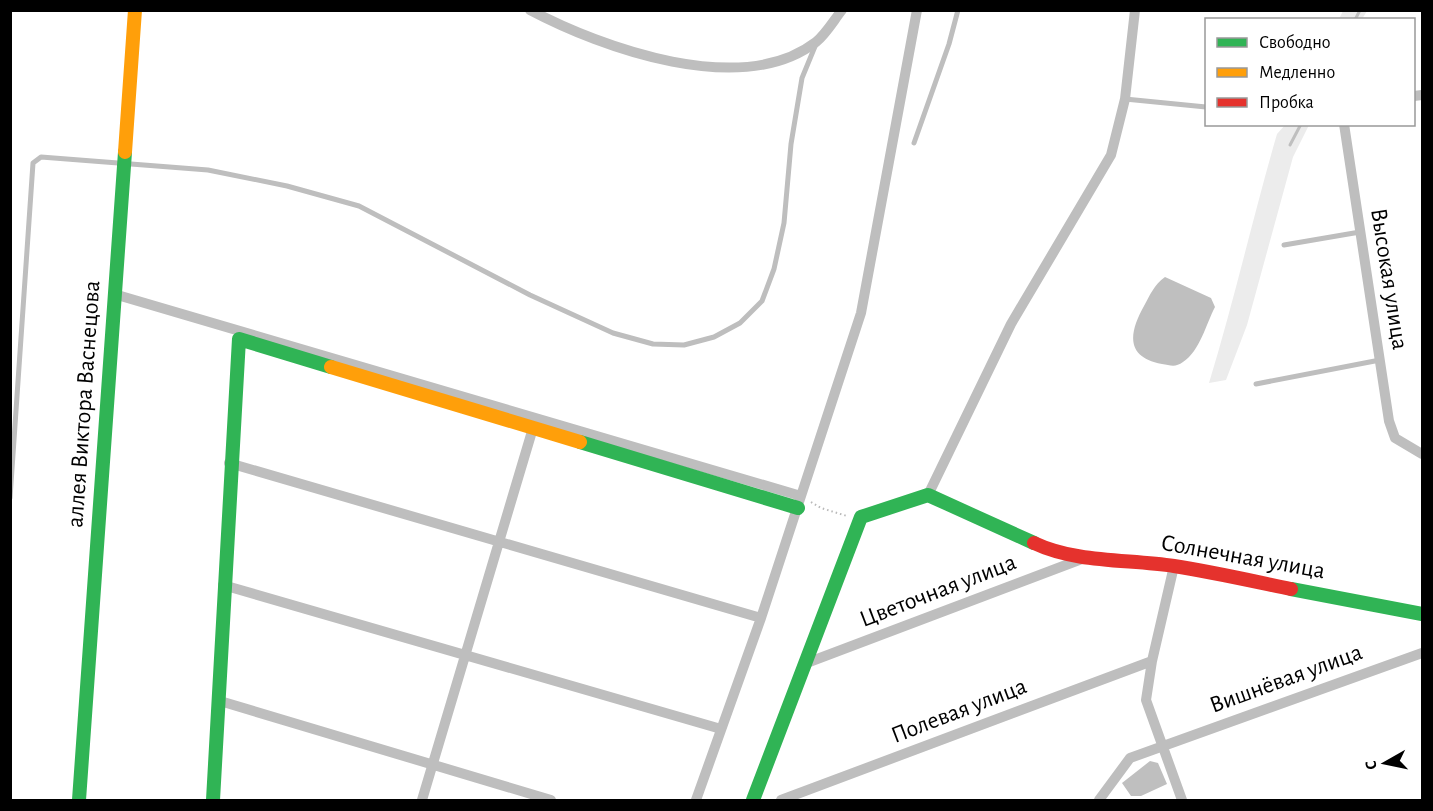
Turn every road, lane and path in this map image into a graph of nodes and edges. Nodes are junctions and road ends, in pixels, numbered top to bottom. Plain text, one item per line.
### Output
1 (135, 10) edge
2 (530, 10) edge
3 (842, 10) edge
4 (918, 10) edge
5 (958, 10) edge
6 (1135, 10) edge
7 (817, 41) junction
8 (1125, 99) junction
9 (1205, 107) edge
10 (1344, 126) edge
11 (914, 143) dead end
12 (124, 162) junction
13 (1360, 231) junction
14 (1284, 245) dead end
15 (114, 294) junction
16 (1380, 360) junction
17 (1256, 384) dead end
18 (533, 428) junction
19 (1422, 454) edge
20 (228, 463) junction
21 (928, 495) junction
22 (10, 498) edge
23 (800, 502) junction
24 (865, 514) junction
25 (501, 541) junction
26 (1088, 557) junction
27 (1174, 566) junction
28 (223, 585) junction
29 (1422, 614) edge
30 (761, 618) junction
31 (1422, 653) edge
32 (466, 655) junction
33 (1152, 661) junction
34 (803, 664) junction
35 (220, 700) junction
36 (721, 729) junction
37 (1163, 745) junction
38 (433, 765) junction
39 (79, 801) edge
40 (213, 801) edge
41 (422, 801) edge
42 (551, 801) edge
43 (696, 801) edge
44 (753, 801) edge
45 (781, 801) edge
46 (1099, 801) edge
47 (1182, 801) edge

1 - 12 street, аллея Виктора Васнецова
2 - 7 street
3 - 7 street
4 - 23 street
5 - 11 lane
6 - 8 street
7 - 12 lane
8 - 9 lane
8 - 21 street
10 - 13 street, Высокая улица
12 - 15 street, аллея Виктора Васнецова
12 - 22 lane
13 - 14 lane
13 - 16 street, Высокая улица
15 - 23 street
15 - 39 street, аллея Виктора Васнецова
16 - 17 lane
16 - 19 street, Высокая улица
18 - 20 street
18 - 23 street
18 - 25 street
20 - 25 street
20 - 28 street
21 - 24 street
21 - 26 street, Солнечная улица
23 - 24 path
23 - 30 street
24 - 34 street
25 - 30 street
25 - 32 street
26 - 27 street, Солнечная улица
26 - 34 street, Цветочная улица
27 - 29 street, Солнечная улица
27 - 33 street
28 - 32 street
28 - 35 street
30 - 36 street
31 - 37 street, Вишнёвая улица
32 - 36 street
32 - 38 street
33 - 37 street
33 - 45 street, Полевая улица
34 - 44 street
35 - 38 street
35 - 40 street
36 - 43 street
37 - 46 street, Вишнёвая улица
37 - 47 street
38 - 41 street
38 - 42 street

